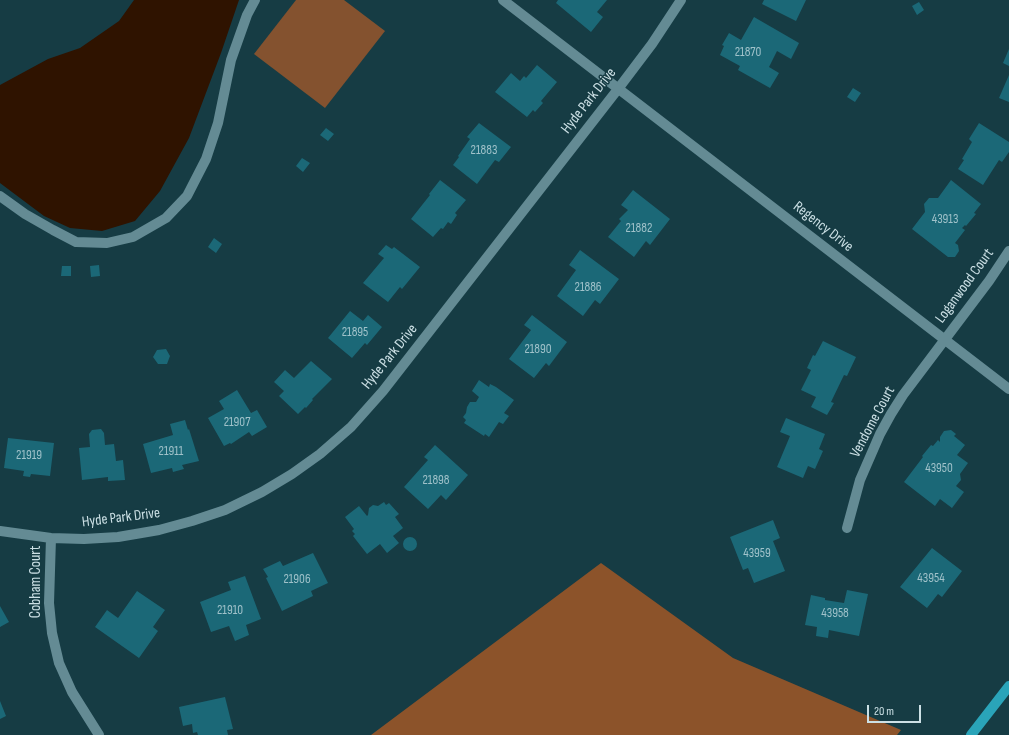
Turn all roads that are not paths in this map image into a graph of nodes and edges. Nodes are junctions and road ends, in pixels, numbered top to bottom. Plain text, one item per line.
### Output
1 (256, 0) edge
2 (503, 0) edge
3 (681, 0) edge
4 (618, 88) junction
5 (0, 196) edge
6 (1009, 251) edge
7 (945, 339) junction
8 (1009, 389) edge
9 (847, 528) dead end
10 (0, 530) edge
11 (51, 538) junction
12 (1009, 686) edge
13 (99, 735) edge
14 (971, 735) edge

1 - 5 street
2 - 4 street, Regency Drive
3 - 4 street, Hyde Park Drive
4 - 7 street, Regency Drive
4 - 11 street, Hyde Park Drive
6 - 7 street, Loganwood Court
7 - 8 street, Regency Drive
7 - 9 street, Vendome Court
10 - 11 street, Hyde Park Drive
11 - 13 street, Cobham Court
12 - 14 main road

